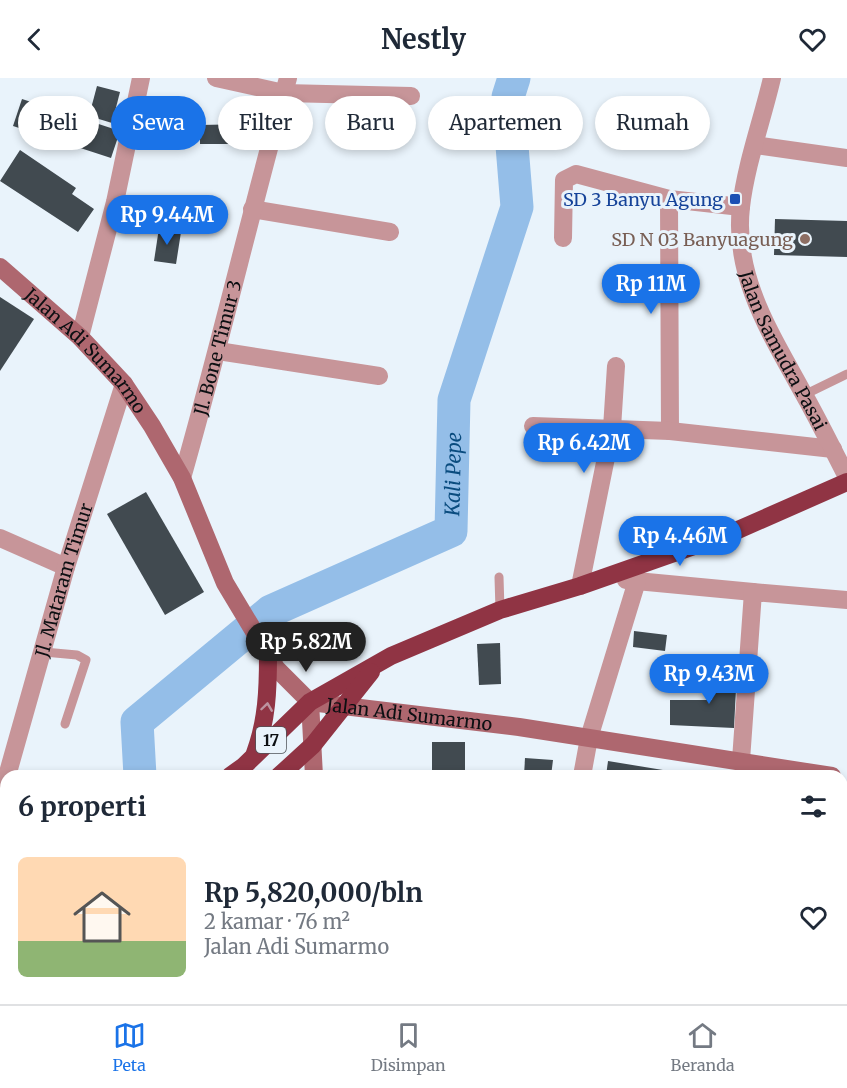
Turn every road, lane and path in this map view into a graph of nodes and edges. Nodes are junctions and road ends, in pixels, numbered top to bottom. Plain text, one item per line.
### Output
1 (141, 78) edge
2 (216, 78) edge
3 (772, 78) edge
4 (286, 85) edge
5 (411, 96) dead end
6 (755, 145) junction
7 (847, 158) edge
8 (669, 200) junction
9 (741, 207) junction
10 (252, 209) junction
11 (390, 232) dead end
12 (563, 238) dead end
13 (0, 267) edge
14 (80, 337) junction
15 (218, 351) junction
16 (616, 366) dead end
17 (847, 374) edge
18 (379, 376) dead end
19 (124, 384) junction
20 (804, 395) junction
21 (533, 426) dead end
22 (612, 428) junction
23 (670, 431) junction
24 (832, 449) junction
25 (847, 477) edge
26 (182, 478) junction
27 (847, 482) edge
28 (0, 538) edge
29 (66, 567) junction
30 (499, 577) dead end
31 (603, 578) junction
32 (637, 581) junction
33 (580, 586) junction
34 (753, 592) junction
35 (847, 600) edge
36 (500, 610) junction
37 (44, 652) junction
38 (272, 662) junction
39 (376, 665) junction
40 (310, 702) junction
41 (344, 708) junction
42 (65, 724) dead end
43 (589, 738) junction
44 (313, 745) junction
45 (253, 757) junction
46 (741, 760) junction
47 (9, 770) edge
48 (237, 770) edge
49 (286, 770) edge
50 (315, 770) edge
51 (583, 770) edge
52 (798, 770) edge

1 - 14 street
2 - 4 street
3 - 6 street, Jalan Samudra Pasai
4 - 5 street
4 - 10 street, Jl. Bone Timur 3
6 - 7 street
6 - 9 street, Jalan Samudra Pasai
8 - 9 street
8 - 12 street
8 - 23 street
9 - 20 street, Jalan Samudra Pasai
10 - 11 street
10 - 15 street, Jl. Bone Timur 3
13 - 14 main road, Jalan Adi Sumarmo
14 - 19 main road, Jalan Adi Sumarmo
15 - 18 street
15 - 26 street, Jl. Bone Timur 3
16 - 22 street
17 - 20 lane
19 - 26 main road, Jalan Adi Sumarmo
19 - 29 street, Jl. Mataram Timur
20 - 24 street, Jalan Samudra Pasai
21 - 22 street
22 - 23 street
22 - 33 street
23 - 24 street
24 - 25 street, Jalan Samudra Pasai
26 - 38 main road, Jalan Adi Sumarmo
27 - 31 highway, 17
28 - 29 street
29 - 37 street, Jl. Mataram Timur
30 - 36 lane
31 - 32 street
31 - 33 highway, 17
32 - 34 street
32 - 43 street
33 - 36 highway, 17
34 - 35 street
34 - 46 street
36 - 39 highway, 17
37 - 42 lane
37 - 47 street, Jl. Mataram Timur
38 - 40 main road, Jalan Adi Sumarmo
45 -> 38 highway
39 - 40 highway, 17
39 - 41 highway, 17
40 - 41 main road, Jalan Adi Sumarmo
40 - 44 main road
40 - 45 highway, 17
41 - 43 main road, Jalan Adi Sumarmo
41 - 44 highway, 17
43 - 46 main road, Jalan Adi Sumarmo
43 - 51 street
44 - 49 highway, 17
44 - 50 main road
45 - 48 highway, 17
46 - 52 main road, Jalan Adi Sumarmo

